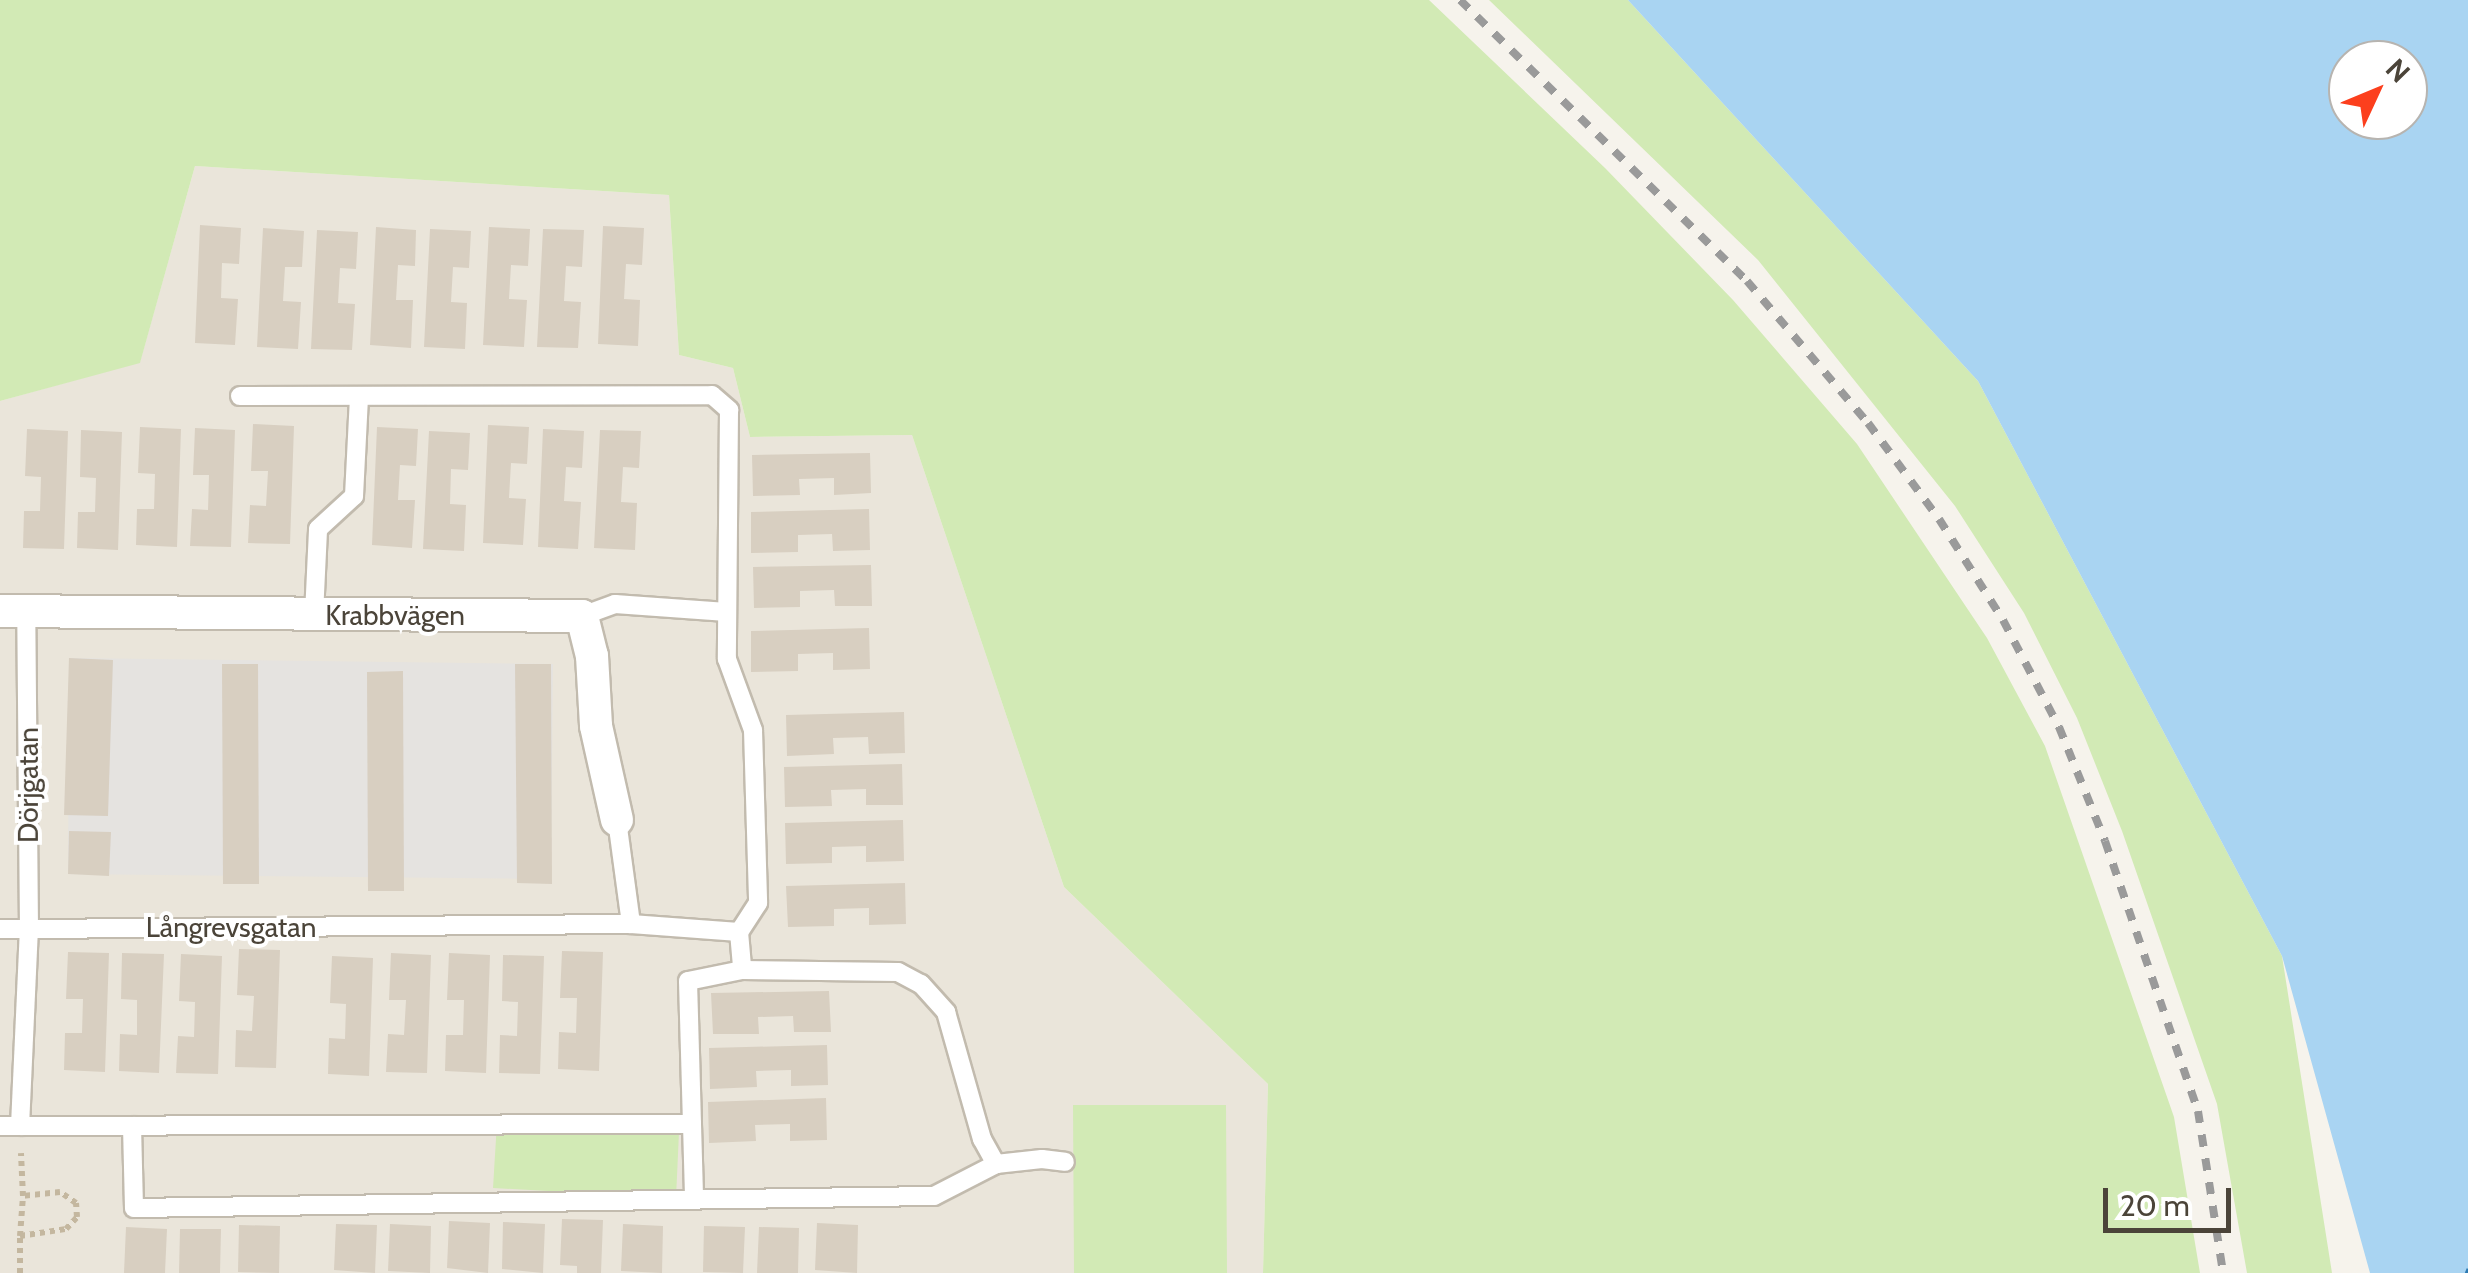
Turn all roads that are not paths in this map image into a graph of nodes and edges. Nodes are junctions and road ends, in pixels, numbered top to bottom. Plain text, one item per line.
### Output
1 (240, 396) dead end
2 (359, 396) junction
3 (13, 611) edge
4 (727, 612) junction
5 (314, 615) junction
6 (582, 616) junction
7 (617, 820) joint
8 (631, 924) junction
9 (0, 929) edge
10 (28, 929) junction
11 (739, 932) junction
12 (742, 970) junction
13 (692, 1124) junction
14 (0, 1126) edge
15 (20, 1126) junction
16 (132, 1126) junction
17 (1064, 1162) dead end
18 (996, 1164) junction
19 (694, 1198) junction

1 - 2 lane
2 - 4 lane
2 - 5 lane
3 - 5 street, Krabbvägen
3 - 10 lane, Dörjgatan
4 - 6 lane
4 - 11 lane
5 - 6 street, Krabbvägen
6 - 7 street
7 - 8 lane
8 - 10 lane, Långrevsgatan
8 - 11 lane, Långrevsgatan
9 - 10 lane
10 - 15 lane
11 - 12 lane
12 - 13 lane
12 - 18 lane
13 - 16 lane
13 - 19 lane
14 - 15 lane
15 - 16 lane
16 - 19 lane
17 - 18 lane
18 - 19 lane

